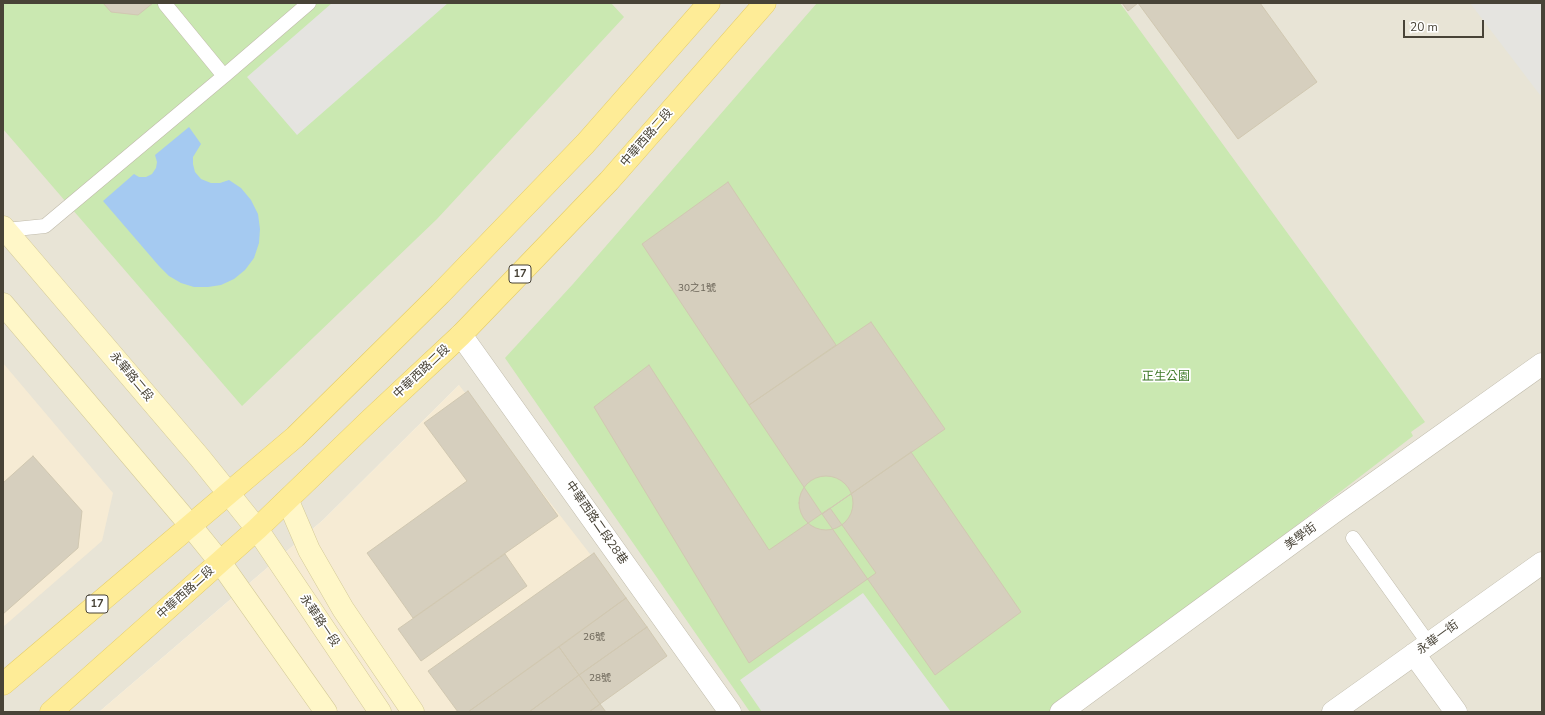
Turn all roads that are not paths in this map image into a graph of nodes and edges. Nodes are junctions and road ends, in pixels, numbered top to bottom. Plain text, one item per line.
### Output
1 (309, 3) edge
2 (709, 3) edge
3 (765, 3) edge
4 (165, 4) dead end
5 (224, 76) junction
6 (4, 229) edge
7 (3, 304) edge
8 (461, 335) junction
9 (1542, 364) edge
10 (229, 492) junction
11 (288, 501) junction
12 (190, 524) junction
13 (257, 529) junction
14 (1354, 538) dead end
15 (220, 562) junction
16 (1542, 563) edge
17 (1421, 649) junction
18 (3, 684) edge
19 (51, 712) edge
20 (326, 712) edge
21 (380, 712) edge
22 (413, 712) edge
23 (730, 712) edge
24 (1061, 712) edge
25 (1333, 712) edge
26 (1456, 712) edge

1 - 5 lane
2 - 10 main road, 17
3 - 8 main road, 中華西路二段 / 17
4 - 5 lane
5 - 6 lane
6 - 10 street, 永華路二段
7 - 12 street
8 - 11 main road, 中華西路二段 / 17
8 - 23 street, 中華西路二段28巷
9 - 24 street, 美學街
10 - 12 main road, 17
10 - 13 street, 永華路二段
11 - 13 main road, 中華西路二段 / 17
11 - 22 street
12 - 15 street
12 - 18 main road, 17
13 - 15 main road, 中華西路二段 / 17
13 - 21 street, 永華路一段
14 - 17 lane
15 - 19 main road, 中華西路二段 / 17
15 - 20 street
16 - 17 street, 永華一街
17 - 25 street, 永華一街
17 - 26 street

